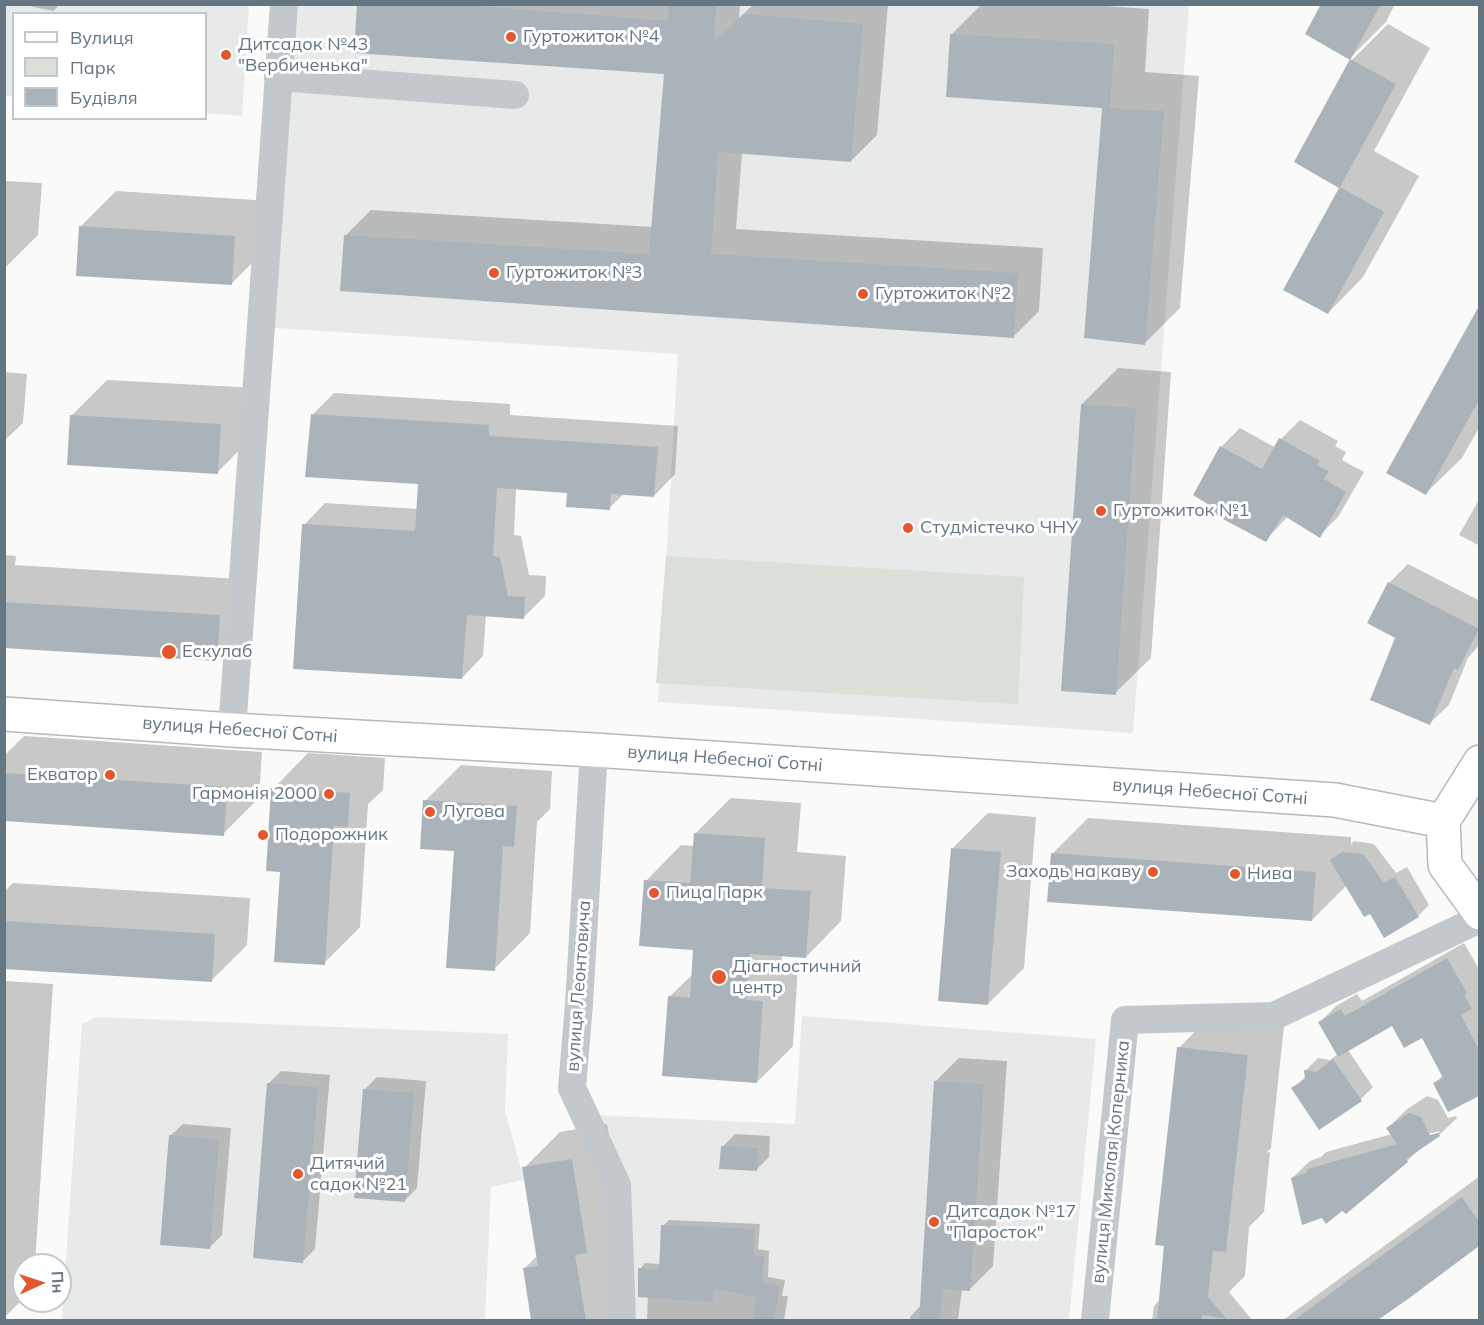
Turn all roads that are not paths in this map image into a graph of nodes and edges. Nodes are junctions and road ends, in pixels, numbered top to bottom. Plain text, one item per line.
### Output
1 (284, 4) edge
2 (279, 77) junction
3 (515, 95) dead end
4 (4, 714) edge
5 (232, 730) junction
6 (594, 750) junction
7 (1479, 762) edge
8 (1443, 821) junction
9 (1479, 913) edge
10 (1479, 919) edge
11 (622, 1320) edge
12 (1095, 1320) edge

1 - 2 street
2 - 3 street
2 - 5 street
4 - 5 street, вулиця Небесної Сотні
5 - 6 street, вулиця Небесної Сотні
6 - 8 street, вулиця Небесної Сотні
6 - 11 street, вулиця Леонтовича
7 - 8 street
8 - 9 street
10 - 12 street, вулиця Миколая Коперника

